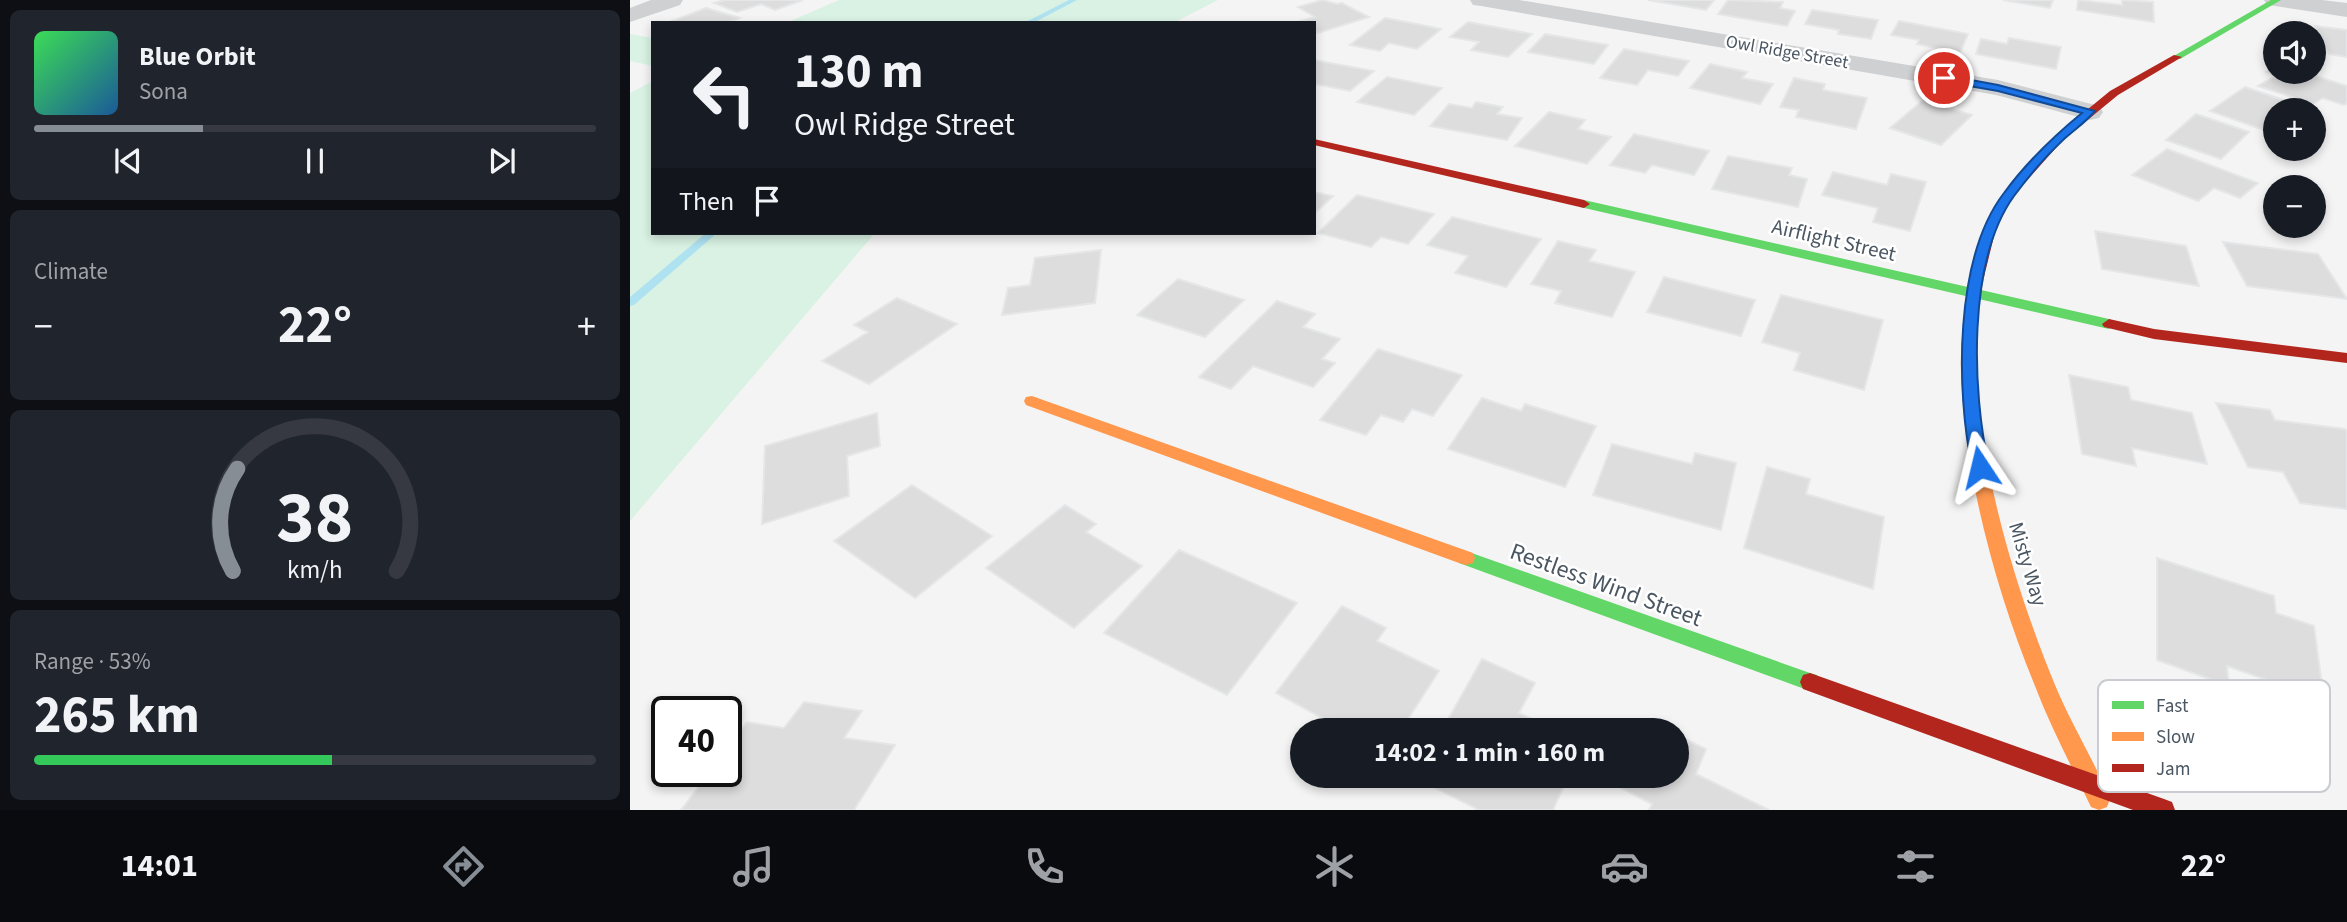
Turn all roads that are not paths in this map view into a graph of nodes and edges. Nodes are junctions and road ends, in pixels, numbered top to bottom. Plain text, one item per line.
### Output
1 (673, 0) edge
2 (1481, 0) edge
3 (2276, 0) edge
4 (2347, 10) edge
5 (630, 15) edge
6 (2090, 111) junction
7 (1316, 142) edge
8 (1973, 293) junction
9 (2347, 358) edge
10 (1032, 401) dead end
11 (2092, 785) junction
12 (2098, 787) edge
13 (2112, 792) edge
14 (2104, 810) edge
15 (2164, 810) edge

1 - 5 street
2 - 6 street, Owl Ridge Street
3 - 4 street
3 - 6 street, Misty Way
6 - 8 street, Misty Way
7 - 8 street, Airflight Street
8 - 9 street, Airflight Street
8 - 11 street, Misty Way
10 - 11 street, Restless Wind Street
11 - 12 street, Restless Wind Street
11 - 14 street, Misty Way
13 - 15 street, Restless Wind Street

